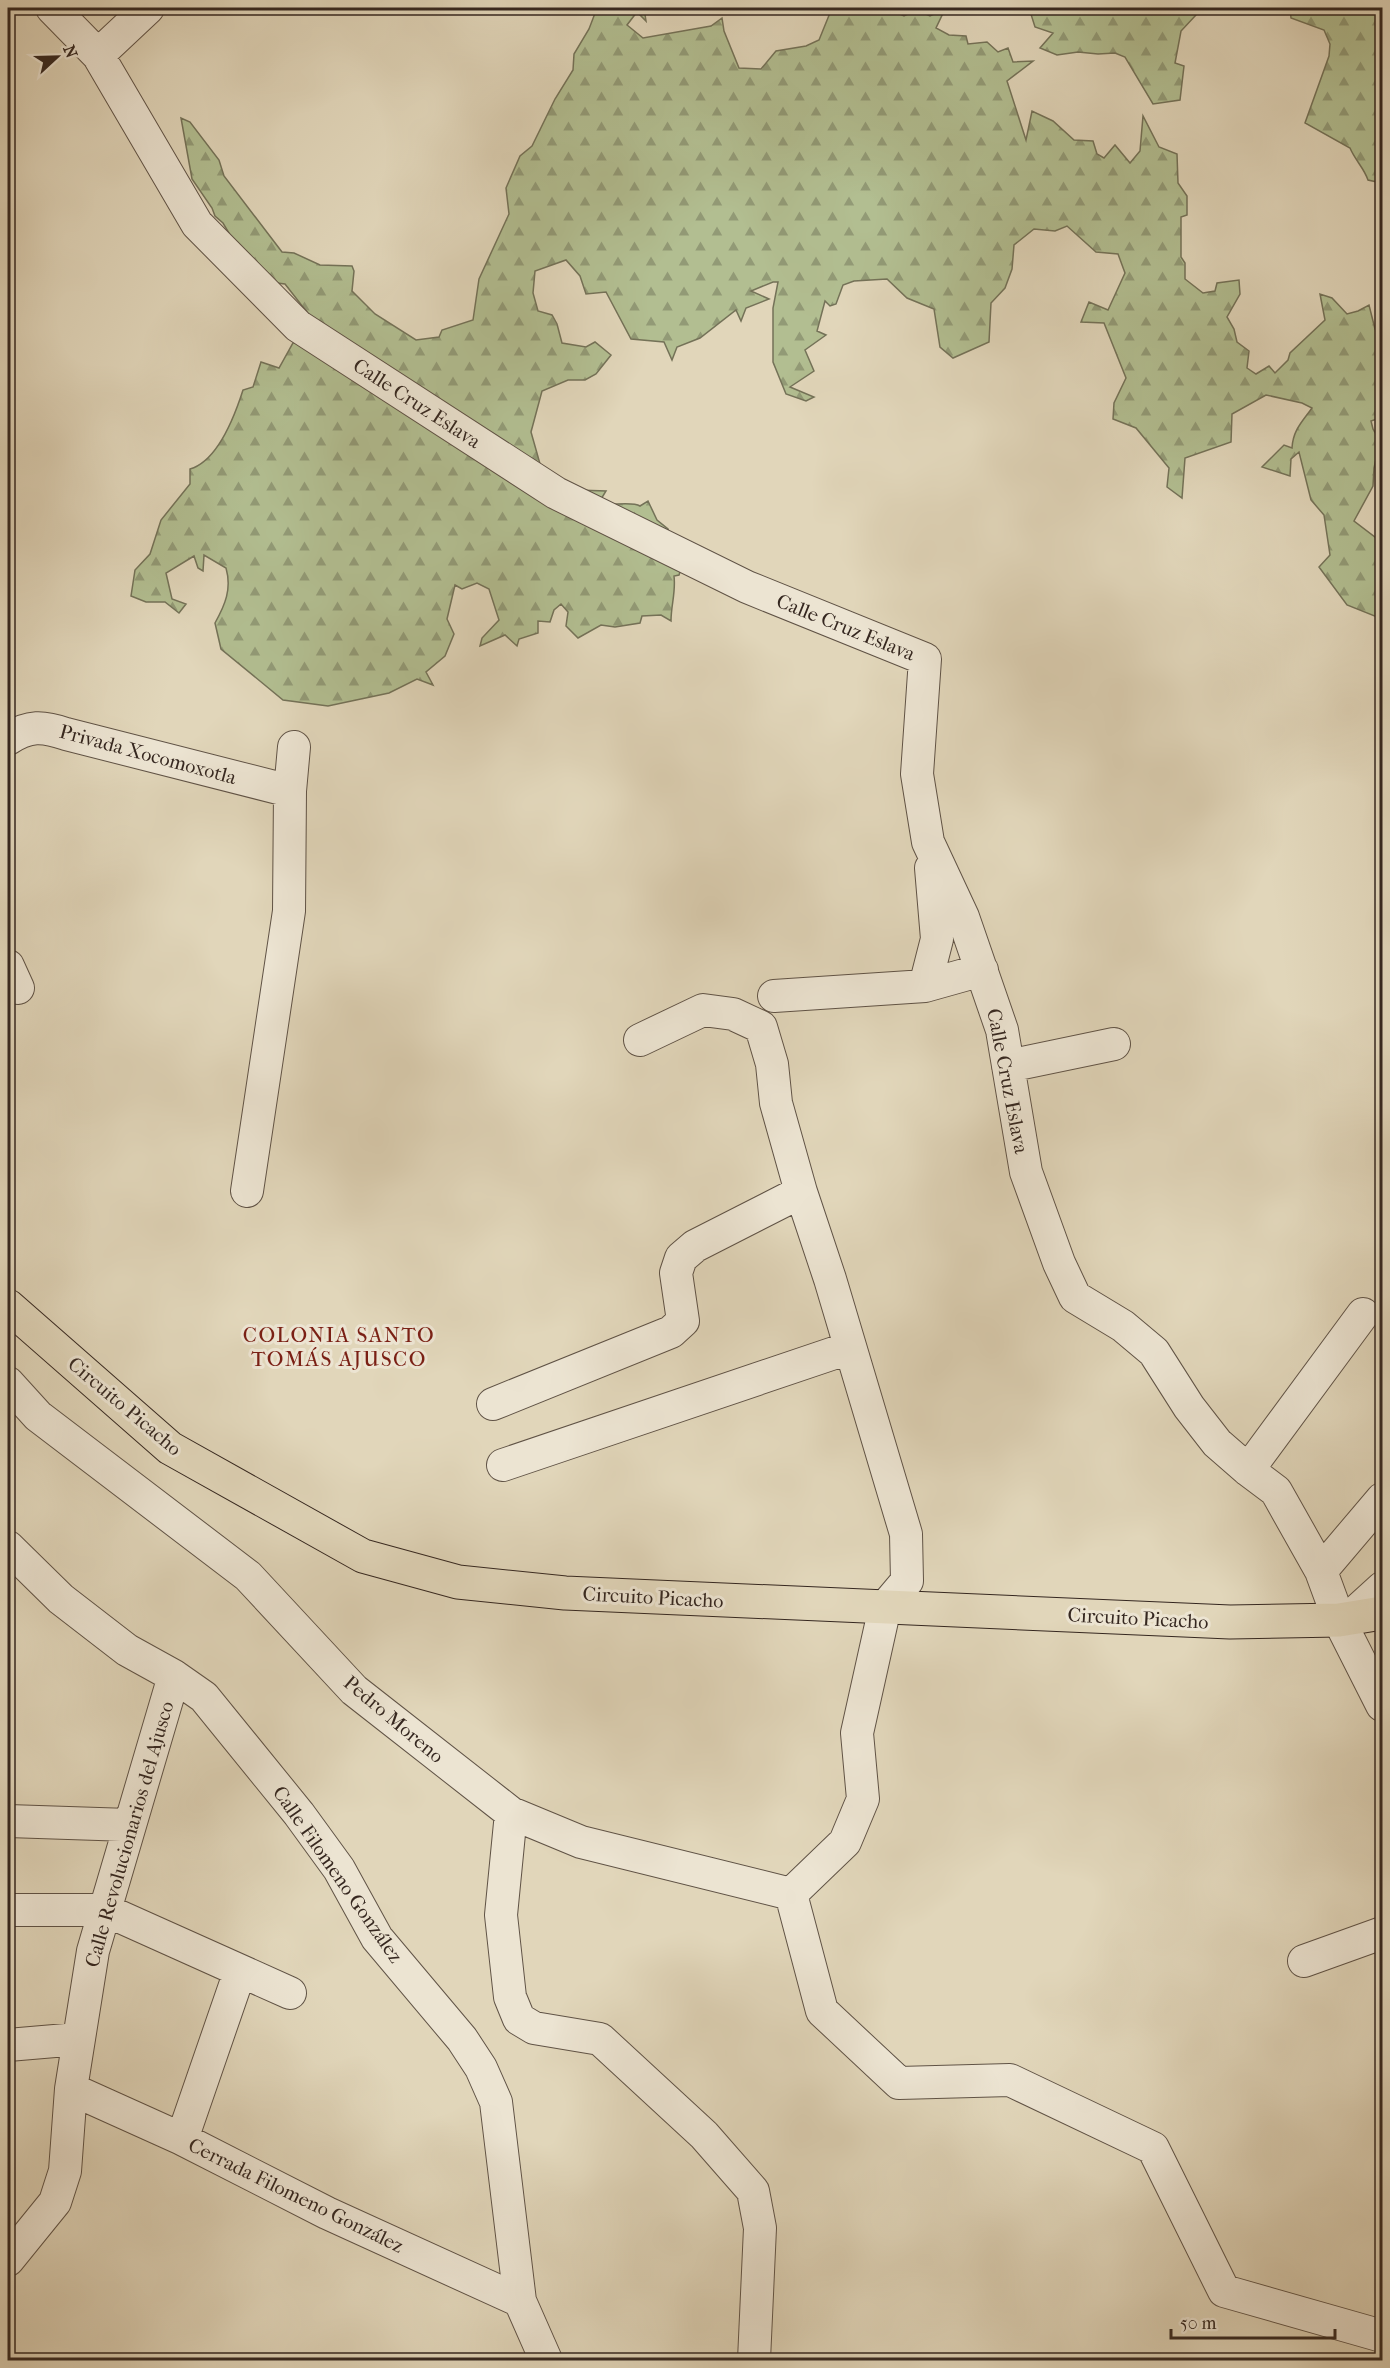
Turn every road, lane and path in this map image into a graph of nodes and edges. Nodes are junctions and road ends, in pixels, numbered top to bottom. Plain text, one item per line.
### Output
1 (52, 8) edge
2 (148, 8) edge
3 (98, 55) junction
4 (8, 740) edge
5 (294, 747) dead end
6 (290, 791) junction
7 (928, 842) junction
8 (982, 970) junction
9 (924, 986) junction
10 (774, 996) dead end
11 (640, 1040) dead end
12 (1114, 1044) dead end
13 (1008, 1066) junction
14 (247, 1191) dead end
15 (801, 1192) junction
16 (8, 1306) edge
17 (1363, 1314) dead end
18 (849, 1348) junction
19 (8, 1383) edge
20 (493, 1404) dead end
21 (503, 1465) dead end
22 (1248, 1470) junction
23 (1383, 1499) edge
24 (8, 1547) edge
25 (1321, 1571) junction
26 (1383, 1588) edge
27 (885, 1607) junction
28 (1383, 1613) edge
29 (1344, 1619) junction
30 (174, 1676) junction
31 (1383, 1705) edge
32 (511, 1813) junction
33 (8, 1821) edge
34 (129, 1825) junction
35 (791, 1894) junction
36 (8, 1910) edge
37 (105, 1910) junction
38 (1383, 1933) edge
39 (1304, 1961) dead end
40 (240, 1971) junction
41 (290, 1993) dead end
42 (78, 2038) junction
43 (8, 2045) edge
44 (71, 2088) junction
45 (182, 2139) junction
46 (8, 2260) edge
47 (520, 2301) junction
48 (1383, 2336) edge
49 (546, 2361) edge
50 (754, 2361) edge

1 - 3 street, Calle Cruz Eslava
2 - 3 street
3 - 7 street, Calle Cruz Eslava
4 - 6 street, Privada Xocomoxotla
5 - 6 street
6 - 14 street
7 - 8 street, Calle Cruz Eslava
7 - 9 street
8 - 9 street
8 - 13 street, Calle Cruz Eslava
9 - 10 street
11 - 15 street
12 - 13 street
13 - 22 street, Calle Cruz Eslava
15 - 18 street
15 - 20 street
16 - 27 main road, Circuito Picacho
17 - 22 street
18 - 21 street
18 - 27 street
19 - 32 street, Pedro Moreno
22 - 25 street, Calle Cruz Eslava
23 - 25 street
24 - 30 street, Calle Filomeno González
25 - 29 street, Calle Cruz Eslava
26 - 29 street
27 - 29 main road, Circuito Picacho
27 - 35 street
28 - 29 main road, Circuito Picacho
29 - 31 street, Calle Cruz Eslava
30 - 34 street, Calle Revolucionarios del Ajusco
30 - 47 street, Calle Filomeno González
32 - 35 street, Pedro Moreno
32 - 50 street
33 - 34 street
34 - 37 street, Calle Revolucionarios del Ajusco
35 - 48 street
36 - 37 street
37 - 40 street
37 - 42 street, Calle Revolucionarios del Ajusco
38 - 39 street
40 - 41 street
40 - 45 street
42 - 43 street
42 - 44 street, Calle Revolucionarios del Ajusco
44 - 45 street, Cerrada Filomeno González
44 - 46 street, Calle Revolucionarios del Ajusco
45 - 47 street, Cerrada Filomeno González
47 - 49 street, Calle Filomeno González

